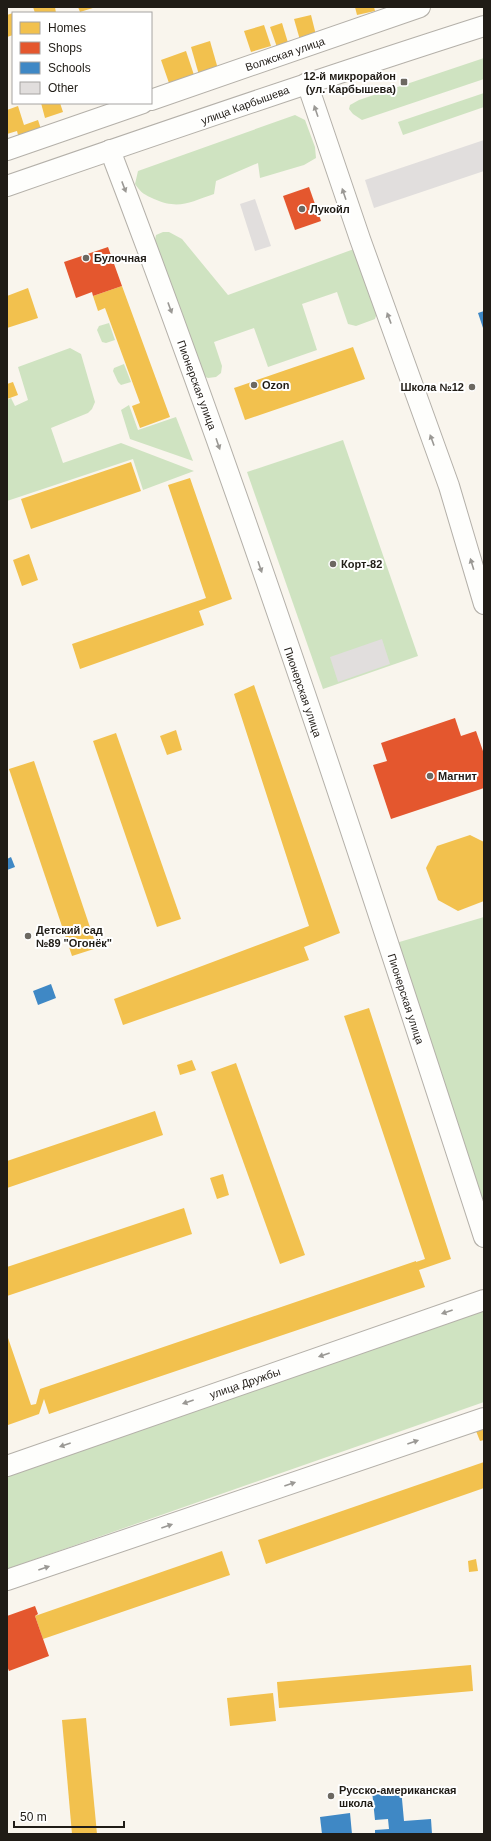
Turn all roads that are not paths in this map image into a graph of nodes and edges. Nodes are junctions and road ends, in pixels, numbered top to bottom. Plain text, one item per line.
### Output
1 (416, 8) edge
2 (484, 26) edge
3 (306, 83) junction
4 (152, 100) edge
5 (140, 104) edge
6 (7, 150) edge
7 (110, 150) junction
8 (7, 186) edge
9 (484, 604) edge
10 (484, 1237) edge
11 (484, 1300) edge
12 (484, 1418) edge
13 (7, 1466) edge
14 (7, 1580) edge

1 - 4 street, Волжская улица
2 - 3 street, улица Карбышева
3 - 7 street, улица Карбышева
9 -> 3 street
5 - 6 street
7 - 8 street, улица Карбышева
7 -> 10 street, Пионерская улица
11 -> 13 street, улица Дружбы
14 -> 12 street

